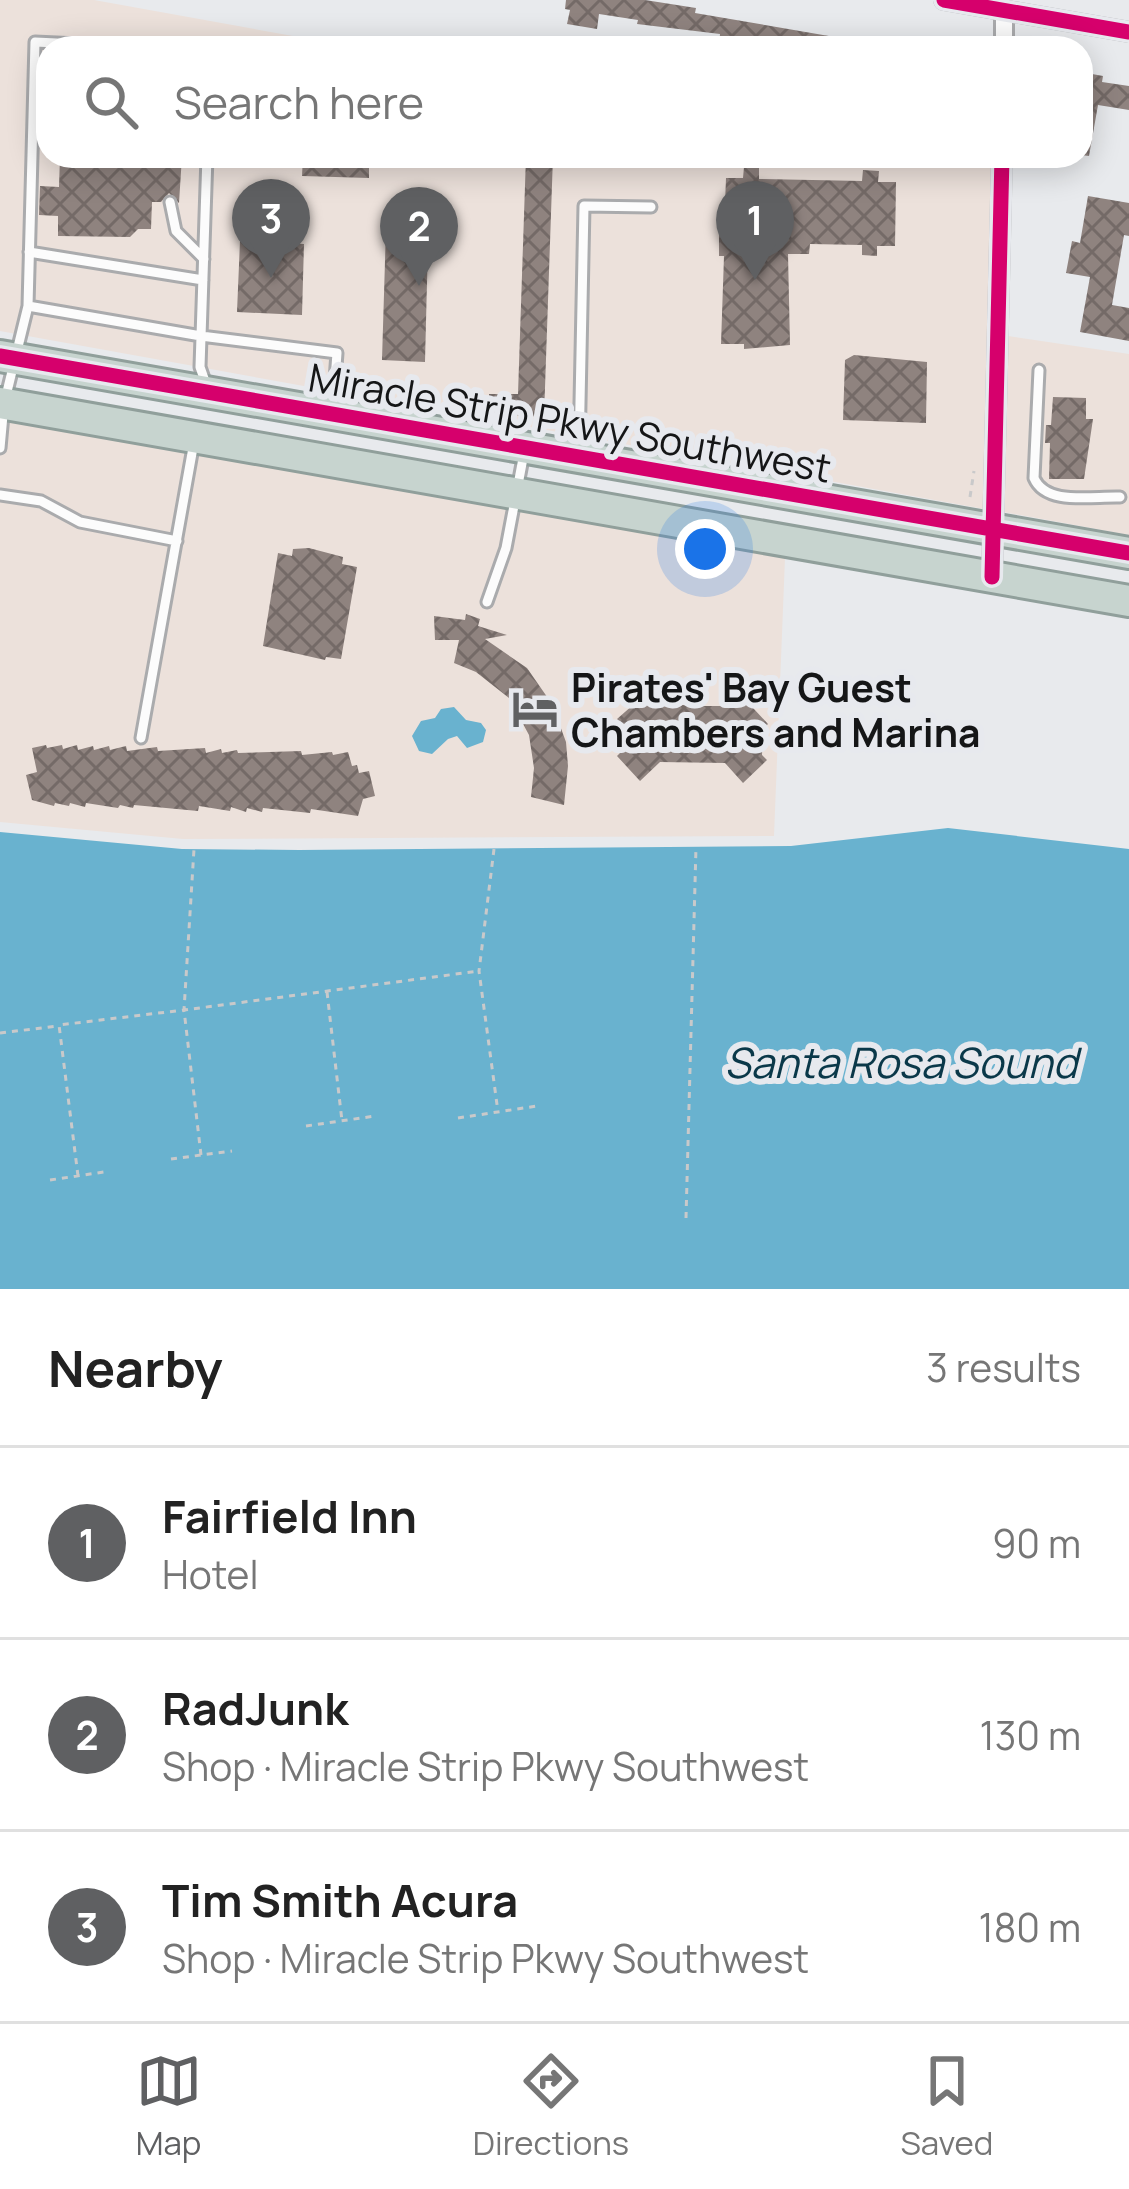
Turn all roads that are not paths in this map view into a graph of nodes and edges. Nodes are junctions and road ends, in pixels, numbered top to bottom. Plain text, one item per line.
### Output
1 (944, 0) edge
2 (1004, 10) junction
3 (1129, 32) edge
4 (1004, 36) edge
5 (36, 42) edge
6 (207, 168) edge
7 (1002, 168) edge
8 (170, 202) dead end
9 (651, 207) dead end
10 (29, 252) junction
11 (203, 260) junction
12 (203, 280) junction
13 (28, 306) junction
14 (201, 336) junction
15 (8, 358) edge
16 (1040, 370) dead end
17 (208, 393) junction
18 (2, 403) edge
19 (333, 415) junction
20 (195, 438) junction
21 (0, 448) edge
22 (524, 448) junction
23 (579, 458) junction
24 (517, 492) junction
25 (0, 495) edge
26 (1120, 496) dead end
27 (993, 530) junction
28 (177, 541) junction
29 (1129, 553) edge
30 (992, 577) junction
31 (1129, 601) edge
32 (488, 602) dead end
33 (141, 738) dead end

1 - 2 street
2 - 3 street
2 - 4 street
5 - 10 lane
6 - 11 lane
7 - 27 street
8 - 11 lane
9 - 23 lane
10 - 12 lane
10 - 13 lane
11 - 12 lane
12 - 14 lane
13 - 14 lane
13 - 15 lane
14 - 17 lane
14 - 19 lane
15 - 17 highway, Miracle Strip Pkwy Southwest
15 - 18 lane
16 - 26 lane
17 - 19 highway, Miracle Strip Pkwy Southwest
18 - 20 highway, Miracle Strip Pkwy Southwest
18 - 21 lane
19 - 22 highway, Miracle Strip Pkwy Southwest
20 - 24 highway, Miracle Strip Pkwy Southwest
20 - 28 lane
22 - 23 highway, Miracle Strip Pkwy Southwest
22 - 24 lane
23 - 27 highway, Miracle Strip Pkwy Southwest
24 - 30 highway, Miracle Strip Pkwy Southwest
24 - 32 lane
25 - 28 lane
27 - 29 highway, Miracle Strip Pkwy Southwest
27 - 30 street
28 - 33 lane
30 - 31 highway, Miracle Strip Pkwy Southwest

